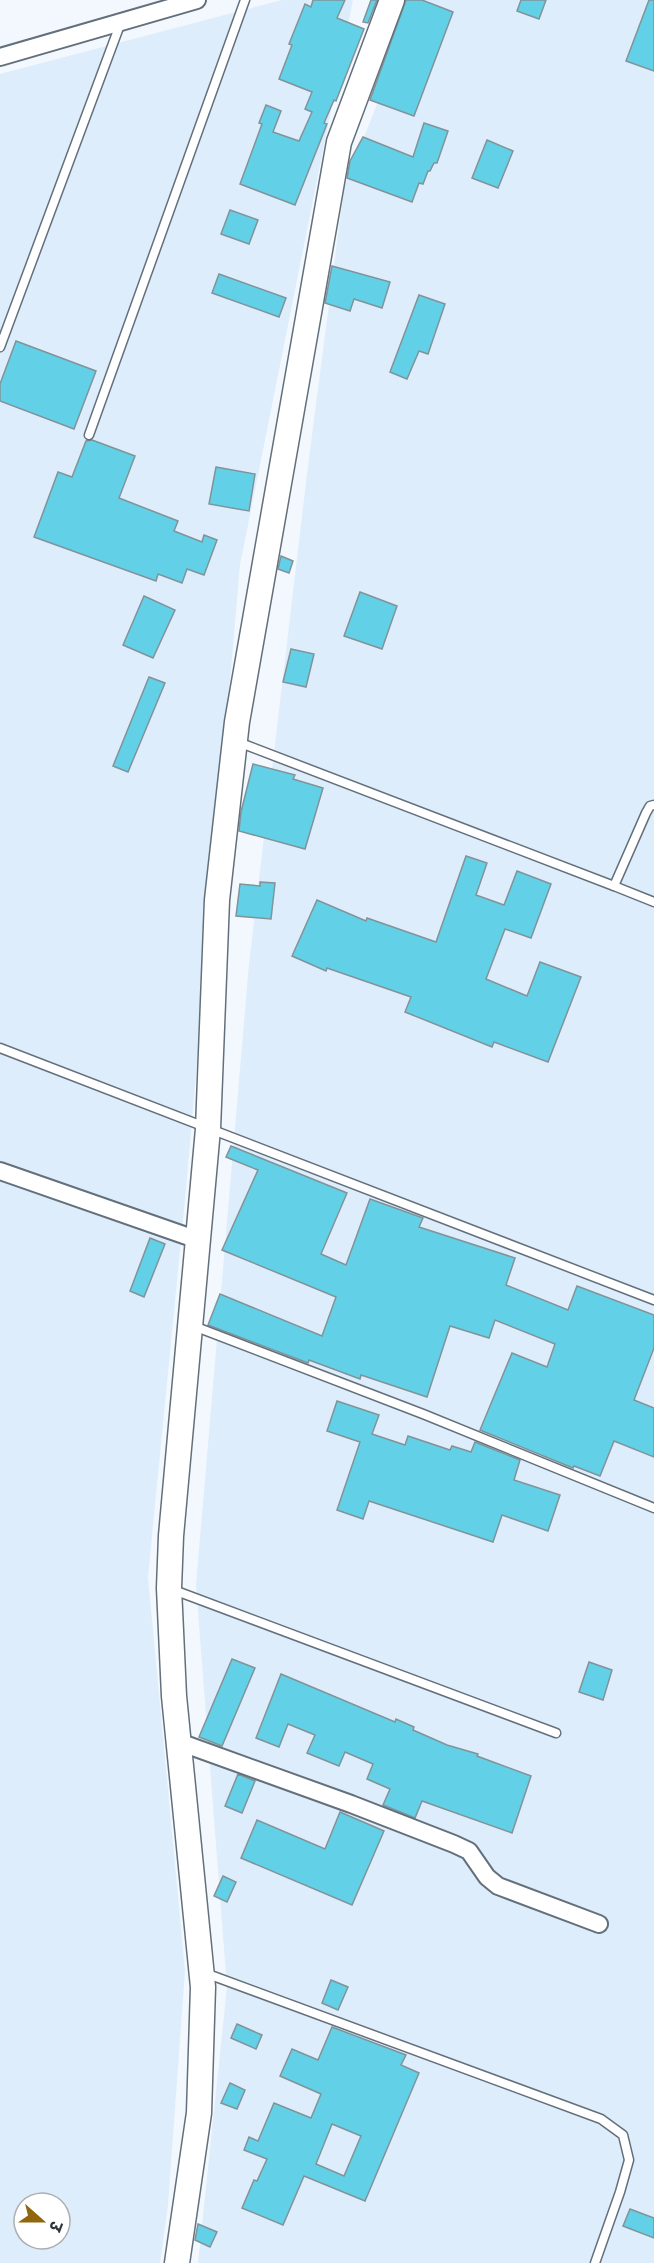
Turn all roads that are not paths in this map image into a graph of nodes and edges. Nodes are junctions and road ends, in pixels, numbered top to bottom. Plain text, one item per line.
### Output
1 (197, 0) edge
2 (244, 0) edge
3 (392, 0) edge
4 (121, 22) junction
5 (0, 57) edge
6 (0, 347) edge
7 (89, 435) dead end
8 (235, 741) junction
9 (654, 805) edge
10 (614, 885) junction
11 (654, 902) edge
12 (0, 1048) edge
13 (208, 1129) junction
14 (0, 1171) edge
15 (198, 1240) junction
16 (654, 1300) edge
17 (190, 1325) junction
18 (654, 1508) edge
19 (169, 1588) junction
20 (556, 1733) dead end
21 (179, 1742) junction
22 (599, 1924) dead end
23 (202, 1972) junction
24 (177, 2263) edge
25 (595, 2263) edge

1 - 4 street
2 - 7 lane
3 - 8 street
4 - 5 street
4 - 6 lane
8 - 10 lane
8 - 13 street
9 - 10 lane
10 - 11 lane
12 - 13 lane
13 - 15 street
13 - 16 lane
14 - 15 street
15 - 17 street
17 - 18 lane
17 - 19 street
19 - 20 lane
19 - 21 street
21 - 22 street
21 - 23 street
23 - 24 street
23 - 25 lane

